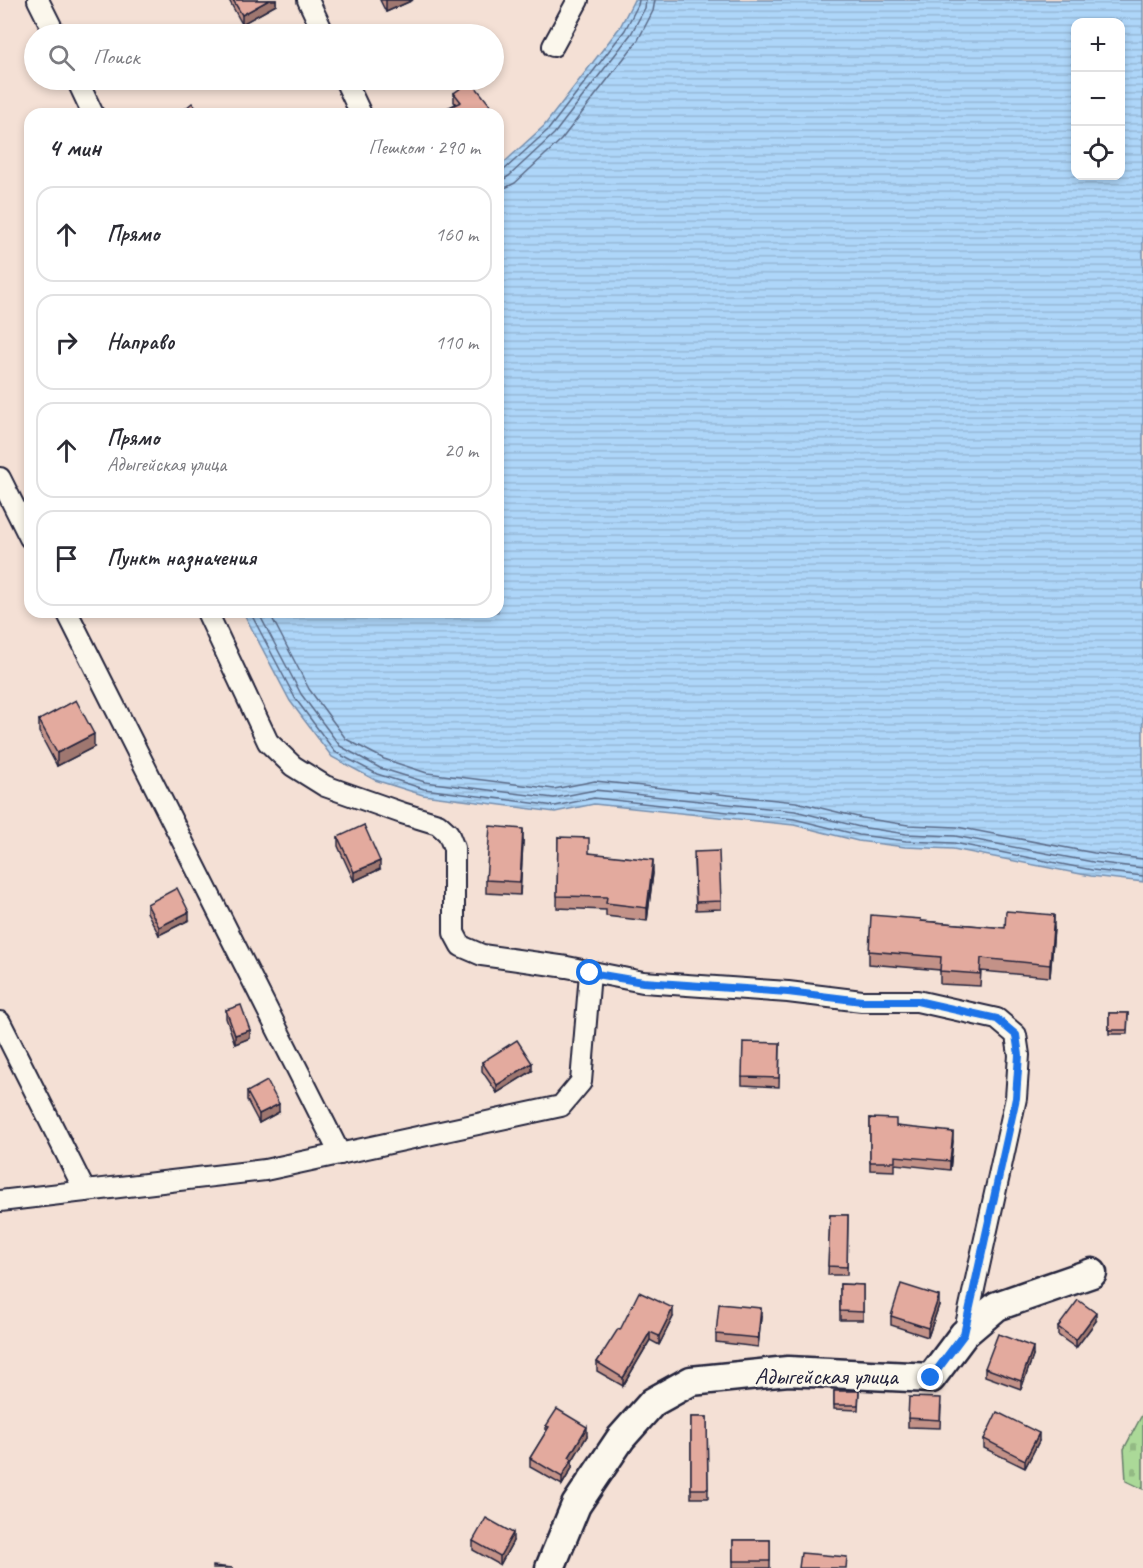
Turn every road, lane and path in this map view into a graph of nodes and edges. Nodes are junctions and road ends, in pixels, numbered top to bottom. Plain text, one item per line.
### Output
1 (38, 0) edge
2 (308, 0) edge
3 (578, 0) edge
4 (50, 24) edge
5 (319, 24) edge
6 (553, 46) dead end
7 (82, 90) edge
8 (350, 90) edge
9 (90, 108) edge
10 (359, 108) edge
11 (0, 478) edge
12 (24, 526) edge
13 (70, 618) edge
14 (210, 618) edge
15 (590, 973) junction
16 (0, 1022) edge
17 (340, 1154) junction
18 (85, 1191) junction
19 (0, 1201) edge
20 (1092, 1273) dead end
21 (964, 1334) junction
22 (550, 1568) edge

1 - 4 street
2 - 5 street
3 - 6 street
7 - 9 street
8 - 10 street
11 - 12 street
13 - 17 street
14 - 15 street
15 - 17 street
15 - 21 street
16 - 18 street
17 - 18 street
18 - 19 street
20 - 21 street, Адыгейская улица
21 - 22 street, Адыгейская улица

